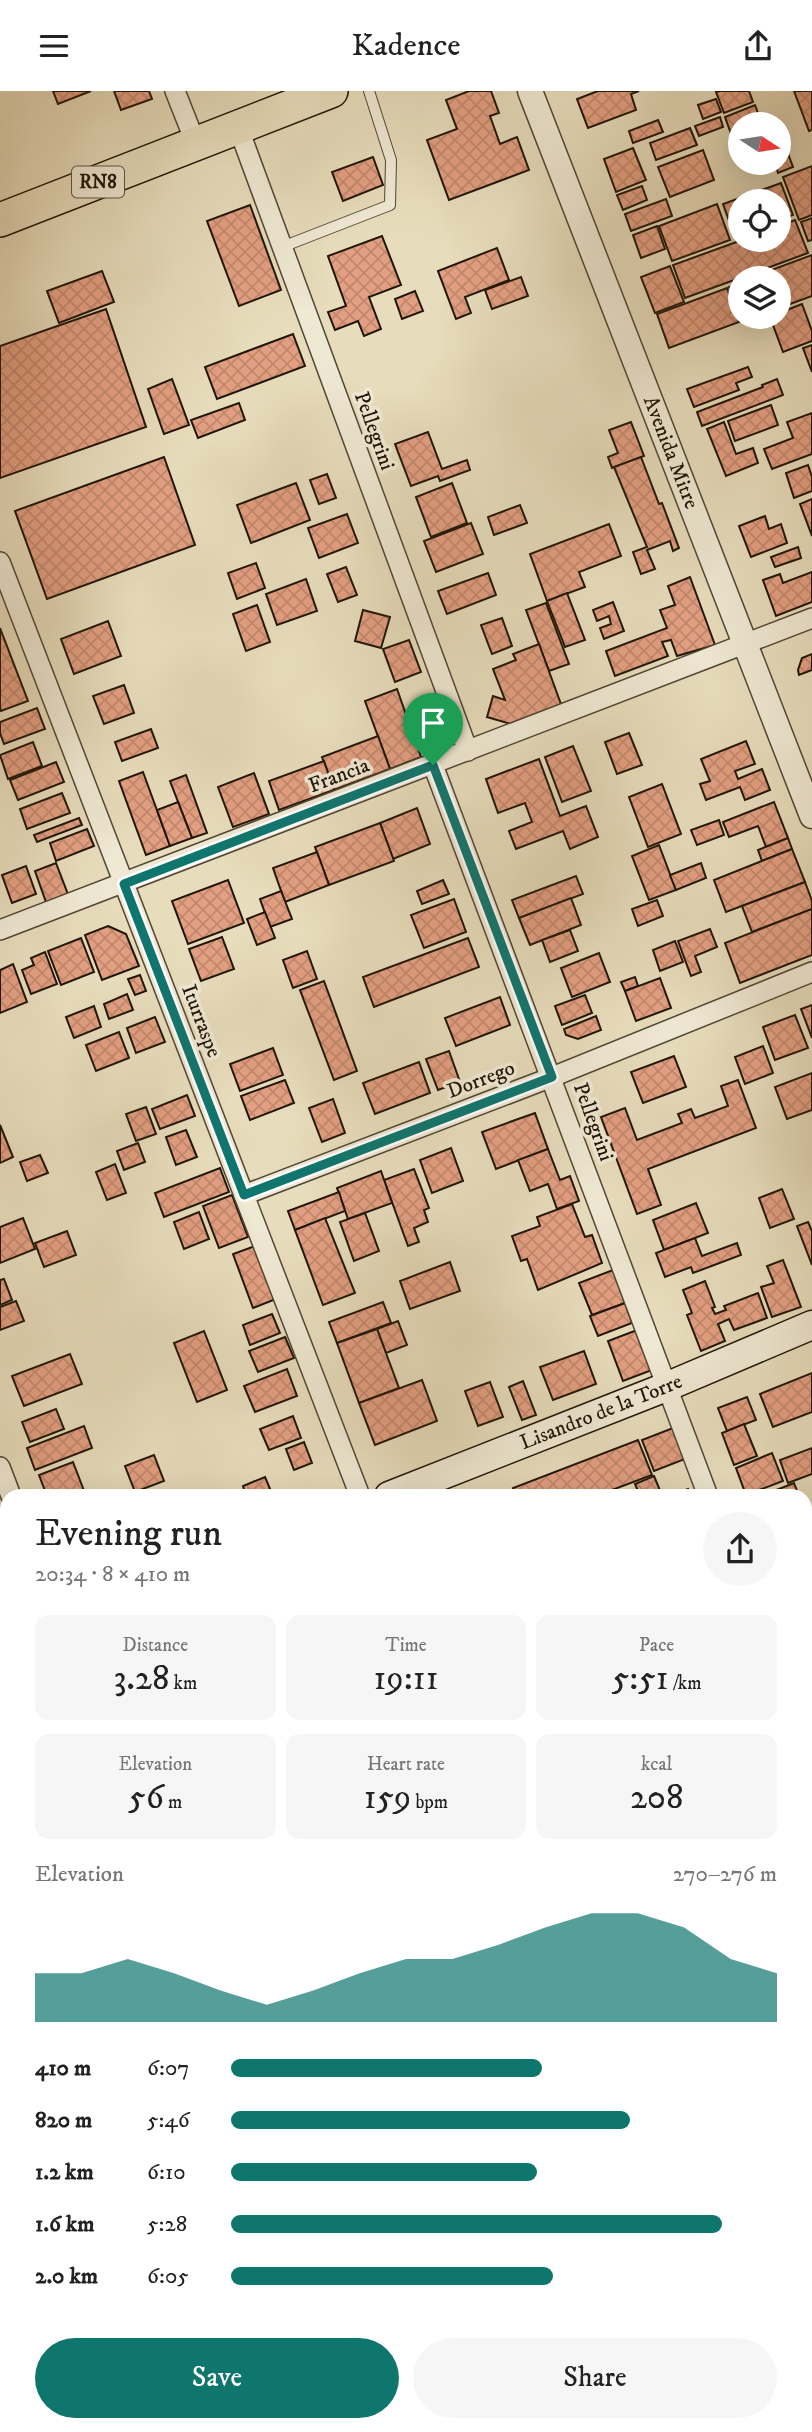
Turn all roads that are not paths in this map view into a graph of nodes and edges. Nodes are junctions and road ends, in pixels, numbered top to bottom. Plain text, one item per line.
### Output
1 (175, 91) edge
2 (331, 91) edge
3 (369, 91) edge
4 (530, 91) edge
5 (238, 127) junction
6 (196, 144) junction
7 (0, 220) edge
8 (282, 247) junction
9 (2, 575) edge
10 (812, 618) edge
11 (746, 644) junction
12 (468, 751) junction
13 (433, 765) junction
14 (812, 816) edge
15 (124, 884) junction
16 (0, 930) edge
17 (812, 972) edge
18 (552, 1077) junction
19 (244, 1195) junction
20 (812, 1325) edge
21 (666, 1387) junction
22 (0, 1467) edge
23 (8, 1489) edge
24 (357, 1489) edge
25 (407, 1489) edge
26 (705, 1489) edge

1 - 6 street
2 - 5 highway, RN8
3 - 8 lane
4 - 11 street, Avenida Mitre
5 - 6 highway, RN8
5 - 8 street, Pellegrini
6 - 7 highway, RN8
8 - 12 street, Pellegrini
9 - 15 street, Iturraspe
10 - 11 street, Francia
11 - 12 street, Francia
11 - 14 street, Avenida Mitre
12 - 13 street, Francia
13 - 15 street, Francia
13 - 18 street, Pellegrini
15 - 16 street, Francia
15 - 19 street, Iturraspe
17 - 18 street, Dorrego
18 - 19 street, Dorrego
18 - 21 street, Pellegrini
19 - 24 street, Iturraspe
20 - 21 main road, Lisandro de la Torre
21 - 25 main road, Lisandro de la Torre
21 - 26 street, Pellegrini
22 - 23 street

